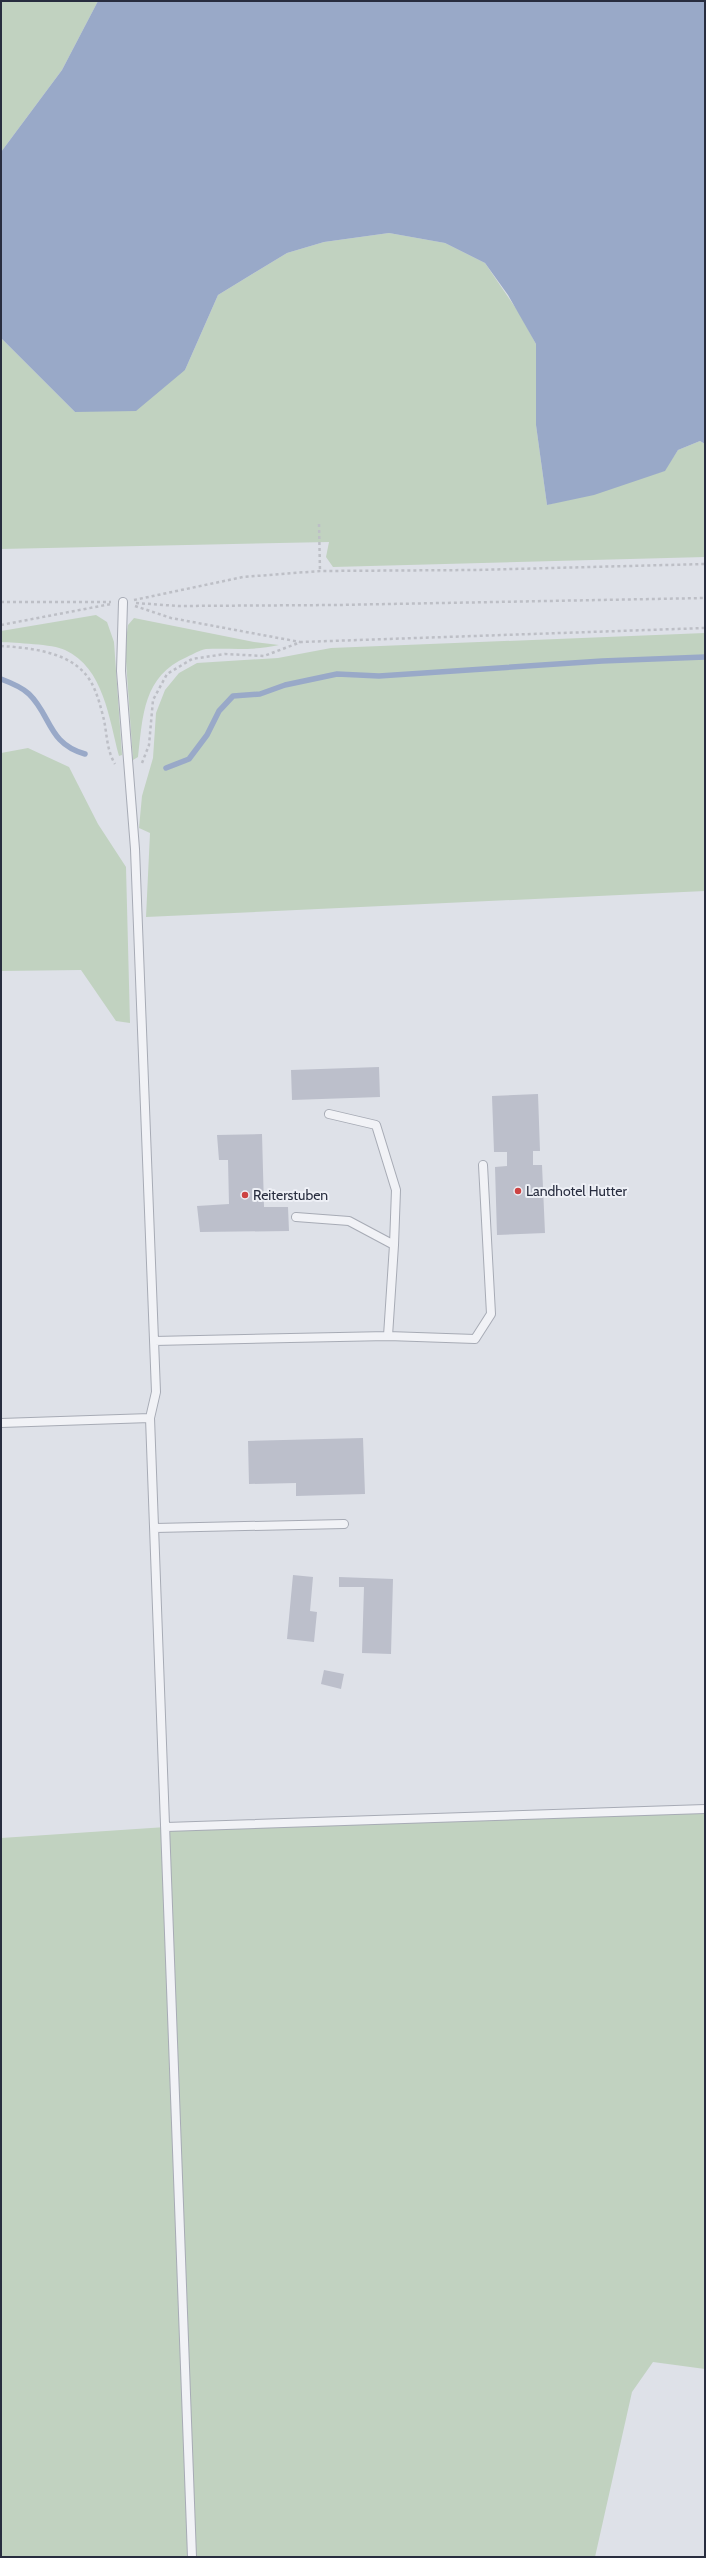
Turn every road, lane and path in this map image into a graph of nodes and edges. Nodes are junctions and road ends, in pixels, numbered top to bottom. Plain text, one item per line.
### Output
1 (319, 524) dead end
2 (705, 564) edge
3 (320, 571) junction
4 (705, 598) edge
5 (1, 602) edge
6 (123, 602) junction
7 (1, 625) edge
8 (705, 628) edge
9 (301, 642) junction
10 (1, 646) edge
11 (140, 767) dead end
12 (119, 770) dead end
13 (329, 1114) dead end
14 (483, 1166) dead end
15 (296, 1217) dead end
16 (394, 1245) junction
17 (388, 1336) junction
18 (154, 1341) junction
19 (150, 1418) junction
20 (1, 1423) edge
21 (344, 1524) dead end
22 (155, 1528) junction
23 (705, 1809) edge
24 (166, 1827) junction
25 (192, 2557) edge

1 - 3 path
2 - 3 path
3 - 6 path
4 - 6 path
5 - 6 path
6 - 7 path
6 - 9 path
6 - 18 lane
8 - 9 path
9 - 11 path
10 - 12 path
13 - 16 lane
14 - 17 lane
15 - 16 lane
16 - 17 lane
17 - 18 lane
18 - 19 lane
19 - 20 lane
19 - 22 lane
21 - 22 lane
22 - 24 lane
23 - 24 lane
24 - 25 lane

